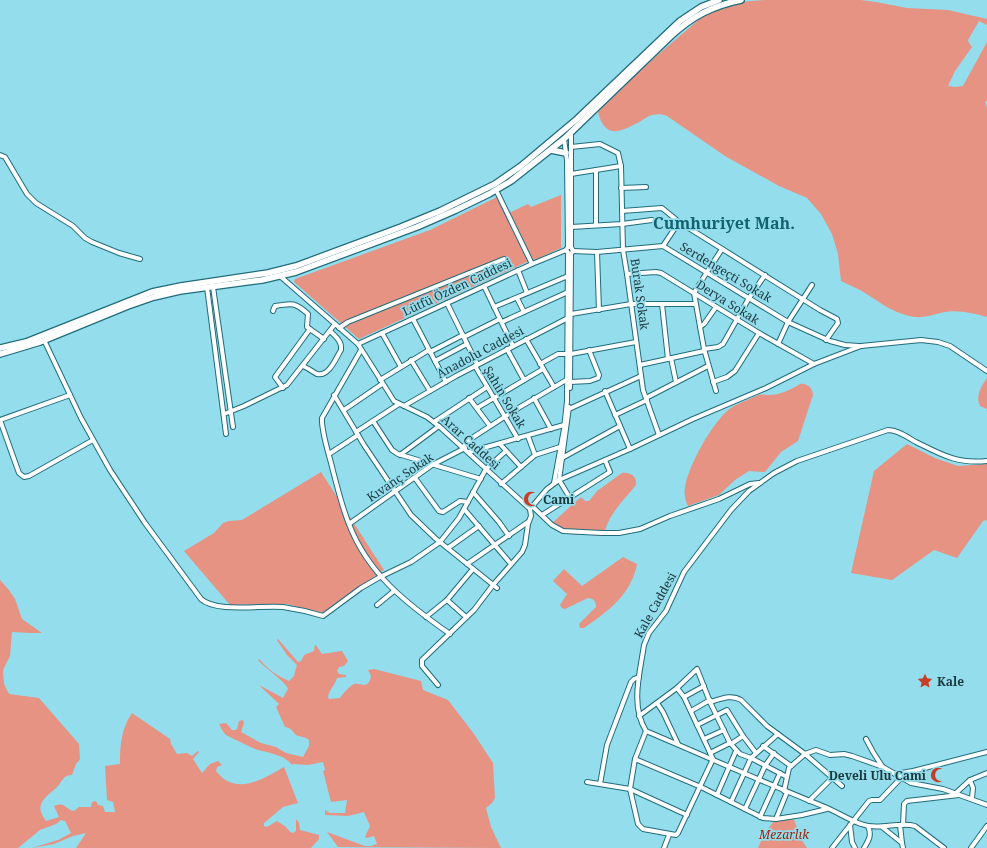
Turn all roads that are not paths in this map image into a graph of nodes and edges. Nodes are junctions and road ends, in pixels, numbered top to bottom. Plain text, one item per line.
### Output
1 (718, 0) edge
2 (741, 0) edge
3 (567, 128) junction
4 (571, 133) junction
5 (560, 134) junction
6 (564, 139) junction
7 (571, 147) junction
8 (551, 150) junction
9 (566, 153) junction
10 (0, 155) edge
11 (621, 166) junction
12 (596, 170) junction
13 (571, 174) junction
14 (646, 186) dead end
15 (621, 188) junction
16 (496, 190) junction
17 (622, 211) junction
18 (652, 220) dead end
19 (679, 222) junction
20 (622, 224) junction
21 (596, 225) junction
22 (571, 227) junction
23 (663, 246) junction
24 (570, 250) junction
25 (623, 250) junction
26 (722, 250) junction
27 (597, 252) junction
28 (140, 259) dead end
29 (504, 259) dead end
30 (532, 264) junction
31 (518, 270) junction
32 (707, 272) junction
33 (627, 274) junction
34 (765, 275) junction
35 (280, 276) junction
36 (568, 276) junction
37 (812, 285) dead end
38 (484, 286) junction
39 (210, 287) junction
40 (568, 292) junction
41 (527, 293) junction
42 (694, 293) junction
43 (517, 298) junction
44 (749, 298) junction
45 (803, 299) junction
46 (447, 303) junction
47 (631, 304) junction
48 (662, 304) junction
49 (696, 304) junction
50 (494, 307) junction
51 (716, 307) junction
52 (599, 310) junction
53 (273, 311) dead end
54 (524, 312) junction
55 (569, 316) junction
56 (413, 319) junction
57 (738, 320) junction
58 (501, 321) junction
59 (788, 322) junction
60 (337, 326) junction
61 (700, 327) junction
62 (310, 329) junction
63 (330, 331) junction
64 (382, 333) junction
65 (759, 333) junction
66 (463, 336) junction
67 (324, 339) junction
68 (526, 339) junction
69 (44, 340) junction
70 (826, 340) junction
71 (636, 342) junction
72 (358, 344) junction
73 (467, 344) junction
74 (778, 344) junction
75 (513, 346) junction
76 (862, 346) junction
77 (0, 348) edge
78 (507, 349) junction
79 (361, 350) junction
80 (589, 350) junction
81 (704, 350) junction
82 (430, 351) junction
83 (0, 354) edge
84 (569, 354) junction
85 (670, 359) junction
86 (411, 360) junction
87 (435, 361) junction
88 (540, 364) junction
89 (814, 364) junction
90 (476, 365) junction
91 (640, 365) junction
92 (304, 366) junction
93 (708, 366) junction
94 (401, 367) junction
95 (543, 369) junction
96 (987, 371) edge
97 (641, 376) junction
98 (524, 380) junction
99 (569, 381) junction
100 (381, 382) junction
101 (446, 382) junction
102 (676, 382) junction
103 (713, 382) junction
104 (487, 386) junction
105 (554, 387) junction
106 (283, 388) junction
107 (430, 391) junction
108 (605, 391) junction
109 (716, 391) dead end
110 (70, 394) junction
111 (334, 395) junction
112 (469, 398) junction
113 (494, 398) junction
114 (534, 398) junction
115 (646, 399) junction
116 (401, 405) junction
117 (477, 408) junction
118 (569, 409) junction
119 (344, 410) junction
120 (230, 411) junction
121 (224, 414) junction
122 (615, 415) junction
123 (505, 417) junction
124 (0, 420) edge
125 (373, 421) junction
126 (434, 422) junction
127 (564, 425) junction
128 (439, 426) junction
129 (490, 426) junction
130 (620, 426) junction
131 (232, 427) dead end
132 (551, 429) junction
133 (357, 433) junction
134 (226, 434) dead end
135 (659, 435) junction
136 (528, 436) junction
137 (518, 439) junction
138 (93, 440) junction
139 (500, 444) junction
140 (464, 447) junction
141 (560, 447) junction
142 (630, 449) junction
143 (506, 450) junction
144 (469, 452) junction
145 (329, 454) junction
146 (400, 455) junction
147 (535, 456) junction
148 (562, 458) junction
149 (605, 460) junction
150 (987, 461) edge
151 (432, 465) junction
152 (521, 467) junction
153 (486, 470) junction
154 (415, 478) junction
155 (481, 479) junction
156 (559, 480) junction
157 (554, 483) junction
158 (760, 483) junction
159 (501, 484) junction
160 (396, 492) junction
161 (473, 492) junction
162 (570, 498) junction
163 (468, 502) junction
164 (531, 507) junction
165 (464, 509) junction
166 (542, 515) junction
167 (528, 522) junction
168 (349, 524) junction
169 (479, 526) junction
170 (509, 536) junction
171 (440, 542) junction
172 (495, 544) junction
173 (448, 548) junction
174 (467, 564) junction
175 (511, 564) junction
176 (473, 569) junction
177 (380, 577) junction
178 (493, 585) junction
179 (497, 588) dead end
180 (394, 591) junction
181 (447, 600) junction
182 (377, 605) dead end
183 (426, 617) junction
184 (466, 617) junction
185 (450, 634) junction
186 (639, 677) junction
187 (438, 685) dead end
188 (704, 686) junction
189 (677, 688) junction
190 (684, 697) junction
191 (710, 701) junction
192 (657, 703) junction
193 (691, 710) junction
194 (716, 714) junction
195 (639, 716) junction
196 (697, 725) junction
197 (646, 730) junction
198 (724, 730) junction
199 (778, 734) junction
200 (743, 736) junction
201 (704, 739) junction
202 (866, 740) dead end
203 (678, 744) junction
204 (730, 744) junction
205 (764, 746) junction
206 (736, 751) junction
207 (987, 752) edge
208 (710, 753) junction
209 (756, 753) junction
210 (774, 753) junction
211 (805, 754) junction
212 (750, 758) junction
213 (635, 759) junction
214 (713, 759) junction
215 (765, 766) junction
216 (791, 766) junction
217 (729, 767) junction
218 (883, 767) junction
219 (780, 773) junction
220 (987, 773) edge
221 (743, 774) junction
222 (895, 774) junction
223 (787, 777) junction
224 (832, 778) junction
225 (902, 778) junction
226 (758, 780) junction
227 (970, 780) junction
228 (587, 782) dead end
229 (600, 784) junction
230 (774, 786) junction
231 (842, 786) dead end
232 (701, 787) junction
233 (630, 789) junction
234 (786, 792) junction
235 (956, 793) junction
236 (717, 795) junction
237 (961, 795) junction
238 (972, 798) junction
239 (809, 801) junction
240 (731, 802) junction
241 (987, 805) edge
242 (827, 808) junction
243 (745, 809) junction
244 (687, 816) junction
245 (760, 817) junction
246 (776, 819) junction
247 (853, 820) junction
248 (850, 825) junction
249 (901, 825) junction
250 (868, 826) junction
251 (882, 826) junction
252 (987, 826) edge
253 (669, 834) junction
254 (902, 843) junction
255 (664, 848) edge
256 (832, 848) edge
257 (855, 848) edge
258 (864, 848) edge
259 (903, 848) edge
260 (944, 848) edge
261 (971, 848) edge

1 - 3 main road
2 - 4 main road
3 - 4 main road
3 - 5 main road
4 - 6 main road
4 - 7 street
5 - 6 main road
5 - 77 main road
6 - 8 main road
6 - 9 street
7 - 11 street, Burak Sokak
7 - 13 street
8 - 9 main road
8 - 16 main road
9 - 24 street
10 - 28 street
11 - 12 street
11 - 15 street, Burak Sokak
12 - 13 street
12 - 21 street
13 - 22 street
14 - 15 street
15 - 17 street, Burak Sokak
16 - 30 street
16 - 35 main road
17 - 19 street
17 - 20 street, Burak Sokak
18 - 20 street
19 - 23 street
19 - 26 street
20 - 21 street
20 - 25 street, Burak Sokak
21 - 22 street
22 - 24 street
23 - 25 street, Serdengeçti Sokak
23 - 32 street, Serdengeçti Sokak
24 - 27 street, Serdengeçti Sokak
24 - 30 street, Lütfü Özden Caddesi
24 - 36 street
24 - 55 street
25 - 27 street, Serdengeçti Sokak
25 - 33 street, Burak Sokak
26 - 32 street
26 - 34 street
27 - 52 street
29 - 60 street
30 - 31 street, Lütfü Özden Caddesi
31 - 38 street, Lütfü Özden Caddesi
31 - 41 street
32 - 42 street
32 - 44 street, Serdengeçti Sokak
33 - 42 street, Derya Sokak
33 - 47 street, Burak Sokak
34 - 44 street
34 - 45 street
35 - 39 main road
35 - 60 street, Arar Caddesi
36 - 40 street
36 - 41 street
37 - 45 street
38 - 46 street, Lütfü Özden Caddesi
38 - 50 street
39 - 69 main road
39 - 120 street
39 - 121 street
40 - 54 street
40 - 55 street
41 - 43 street
42 - 49 street
42 - 51 street, Derya Sokak
43 - 50 street
43 - 54 street
44 - 57 street
44 - 59 street, Serdengeçti Sokak
45 - 59 street
45 - 70 street
46 - 56 street, Lütfü Özden Caddesi
46 - 66 street, Şahin Sokak
47 - 48 street, Anadolu Caddesi
47 - 52 street, Anadolu Caddesi
47 - 71 street, Burak Sokak
48 - 49 street, Anadolu Caddesi
48 - 85 street
49 - 61 street
50 - 58 street
51 - 57 street, Derya Sokak
51 - 61 street
52 - 55 street, Anadolu Caddesi
53 - 62 street
54 - 58 street
55 - 68 street, Anadolu Caddesi
55 - 84 street
56 - 64 street, Lütfü Özden Caddesi
56 - 82 street
57 - 65 street, Derya Sokak
57 - 81 street
58 - 66 street
58 - 75 street
59 - 70 street, Serdengeçti Sokak
59 - 74 street
60 - 63 street
60 - 72 street, Arar Caddesi
61 - 81 street
62 - 67 street
62 - 106 street
63 - 67 street
63 - 92 street
64 - 72 street, Lütfü Özden Caddesi
64 - 94 street
65 - 74 street, Derya Sokak
65 - 103 street
66 - 73 street, Şahin Sokak
66 - 82 street
67 - 92 street
68 - 75 street, Anadolu Caddesi
68 - 88 street
69 - 83 main road
69 - 110 street
70 - 76 street, Serdengeçti Sokak
71 - 80 street
71 - 91 street, Burak Sokak
72 - 79 street, Arar Caddesi
73 - 87 street
73 - 90 street, Şahin Sokak
74 - 89 street, Derya Sokak
75 - 78 street, Anadolu Caddesi
76 - 89 street
76 - 96 street
78 - 90 street, Anadolu Caddesi
78 - 98 street
79 - 100 street, Arar Caddesi
79 - 111 street
80 - 84 street
80 - 99 street
81 - 85 street
81 - 93 street
82 - 86 street
82 - 87 street
84 - 88 street
84 - 99 street
85 - 91 street
85 - 102 street
86 - 94 street
86 - 107 street
87 - 101 street
88 - 95 street
89 - 135 street
90 - 101 street, Anadolu Caddesi
90 - 104 street, Şahin Sokak
91 - 97 street, Burak Sokak
92 - 106 street
93 - 102 street
93 - 103 street
94 - 100 street
95 - 98 street
95 - 105 street
97 - 108 street
97 - 115 street, Burak Sokak
98 - 113 street
99 - 105 street, Kıvanç Sokak
99 - 118 street
99 - 127 street
100 - 116 street, Arar Caddesi
100 - 119 street
101 - 107 street, Anadolu Caddesi
102 - 115 street
103 - 109 street
104 - 112 street
104 - 113 street, Şahin Sokak
105 - 114 street, Kıvanç Sokak
106 - 120 street
107 - 116 street, Anadolu Caddesi
108 - 118 street
108 - 122 street
110 - 124 street
110 - 138 street
111 - 119 street
111 - 145 street
112 - 117 street
112 - 126 street
113 - 117 street
113 - 123 street, Şahin Sokak
114 - 123 street, Kıvanç Sokak
114 - 132 street
115 - 122 street
115 - 135 street, Burak Sokak
116 - 125 street, Anadolu Caddesi
116 - 126 street, Arar Caddesi
117 - 129 street
118 - 148 street
119 - 133 street
120 - 121 street
120 - 131 street
121 - 134 street
122 - 130 street
123 - 129 street, Kıvanç Sokak
123 - 137 street, Şahin Sokak
124 - 138 street
125 - 133 street, Anadolu Caddesi
125 - 146 street
126 - 128 street, Arar Caddesi
127 - 132 street
127 - 141 street
128 - 140 street, Arar Caddesi
128 - 146 street
129 - 140 street, Kıvanç Sokak
130 - 142 street
130 - 148 street
132 - 136 street
133 - 145 street, Anadolu Caddesi
133 - 160 street
135 - 142 street
136 - 137 street
136 - 147 street
137 - 139 street
138 - 177 street
139 - 143 street
139 - 144 street
140 - 144 street, Arar Caddesi
140 - 151 street, Kıvanç Sokak
141 - 147 street
141 - 157 street
142 - 149 street
143 - 152 street
143 - 153 street
144 - 153 street, Arar Caddesi
145 - 168 street
146 - 151 street
147 - 152 street
148 - 156 street
149 - 156 street
149 - 162 street
150 - 158 street, Kale Caddesi
151 - 154 street, Kıvanç Sokak
151 - 155 street
152 - 159 street
153 - 155 street
153 - 159 street, Arar Caddesi
154 - 160 street, Kıvanç Sokak
154 - 163 street
155 - 161 street
156 - 157 street
156 - 162 street
157 - 164 street
158 - 166 street, Arar Caddesi
158 - 186 street, Kale Caddesi
159 - 164 street, Arar Caddesi
160 - 168 street, Kıvanç Sokak
160 - 171 street
161 - 163 street
161 - 170 street
162 - 166 street
163 - 165 street
164 - 166 street, Arar Caddesi
164 - 167 street
165 - 169 street
165 - 171 street
167 - 170 street
167 - 175 street
168 - 177 street
169 - 172 street
169 - 173 street
170 - 172 street
171 - 173 street
171 - 177 street
172 - 174 street
172 - 175 street
173 - 174 street
174 - 176 street
175 - 178 street
176 - 178 street
176 - 181 street
177 - 180 street
178 - 179 street
178 - 184 street
180 - 182 street
180 - 183 street
181 - 183 street
181 - 184 street
183 - 185 street
184 - 185 street
185 - 187 street
186 - 195 street, Kale Caddesi
186 - 229 street
188 - 189 street
188 - 190 street
188 - 191 street
189 - 190 street
189 - 192 street
190 - 193 street
191 - 193 street
191 - 194 street
191 - 199 street
192 - 195 street
192 - 203 street
193 - 196 street
194 - 196 street
194 - 198 street
194 - 200 street
195 - 197 street, Kale Caddesi
196 - 201 street
197 - 203 street
197 - 213 street
198 - 201 street
198 - 204 street
199 - 205 street
199 - 211 street
200 - 204 street
200 - 209 street
201 - 208 street
202 - 218 street
203 - 214 street
204 - 206 street
204 - 208 street
205 - 209 street
205 - 210 street
206 - 212 street
206 - 217 street
207 - 222 street
208 - 214 street
209 - 212 street
210 - 215 street
210 - 216 street
211 - 216 street
211 - 218 street
211 - 224 street
212 - 215 street
212 - 221 street
213 - 232 street
213 - 233 street
214 - 217 street
214 - 232 street
215 - 219 street
215 - 226 street
216 - 223 street
217 - 221 street
217 - 236 street
218 - 222 street
219 - 223 street
219 - 230 street
220 - 227 street
221 - 226 street
221 - 240 street
222 - 225 street
223 - 234 street
224 - 231 street
224 - 239 street
225 - 235 street
225 - 247 street
226 - 230 street
226 - 243 street
227 - 235 street
227 - 238 street
228 - 229 street
229 - 233 street
230 - 234 street
230 - 245 street
232 - 236 street
232 - 244 street
233 - 244 street
233 - 253 street
234 - 239 street
234 - 246 street
235 - 237 street
236 - 240 street
237 - 238 street
237 - 249 street
238 - 241 street
239 - 242 street
240 - 243 street
242 - 246 street
242 - 247 street
243 - 245 street
244 - 253 street
245 - 246 street
247 - 248 street
247 - 250 street
248 - 256 street
248 - 257 street
249 - 251 street
249 - 254 street
249 - 260 street
250 - 251 street
250 - 258 street
251 - 254 street
252 - 261 street
253 - 255 street
254 - 259 street

